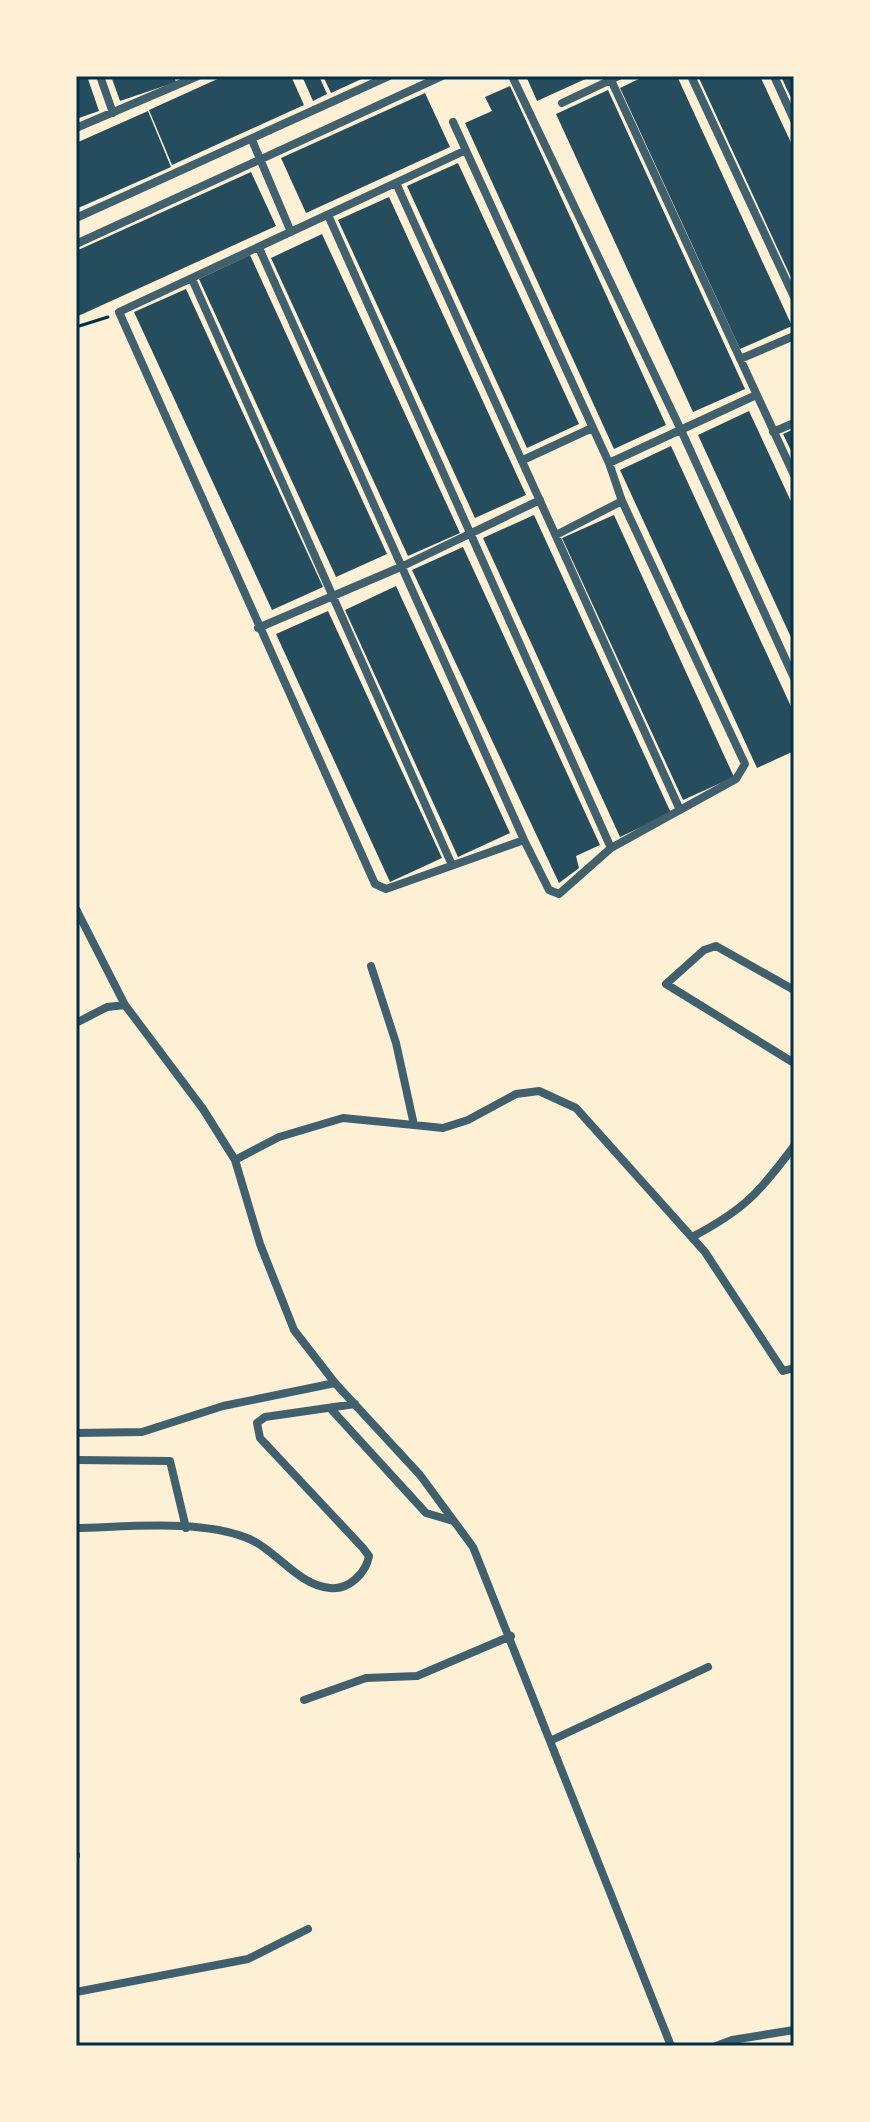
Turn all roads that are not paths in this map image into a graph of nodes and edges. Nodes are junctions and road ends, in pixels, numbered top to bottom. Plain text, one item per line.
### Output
1 (100, 76) edge
2 (198, 76) edge
3 (389, 76) edge
4 (442, 76) edge
5 (512, 76) edge
6 (691, 76) edge
7 (774, 76) edge
8 (187, 78) edge
9 (615, 78) edge
10 (562, 103) dead end
11 (113, 113) junction
12 (794, 120) edge
13 (453, 122) dead end
14 (76, 128) edge
15 (252, 140) junction
16 (464, 151) junction
17 (260, 161) junction
18 (396, 183) junction
19 (328, 215) junction
20 (76, 218) edge
21 (291, 232) junction
22 (76, 244) edge
23 (259, 248) junction
24 (192, 279) junction
25 (794, 297) edge
26 (794, 336) edge
27 (740, 359) junction
28 (754, 396) junction
29 (794, 423) edge
30 (592, 428) junction
31 (681, 430) junction
32 (773, 432) junction
33 (523, 460) junction
34 (609, 463) junction
35 (794, 475) edge
36 (540, 500) junction
37 (622, 501) junction
38 (472, 534) junction
39 (556, 535) junction
40 (403, 566) junction
41 (333, 594) junction
42 (258, 628) junction
43 (794, 678) edge
44 (680, 810) junction
45 (524, 840) junction
46 (611, 848) junction
47 (452, 865) junction
48 (76, 909) edge
49 (371, 966) dead end
50 (794, 990) edge
51 (125, 1005) junction
52 (76, 1023) edge
53 (794, 1063) edge
54 (414, 1125) junction
55 (794, 1146) edge
56 (235, 1160) junction
57 (692, 1237) junction
58 (794, 1368) edge
59 (335, 1383) junction
60 (355, 1404) junction
61 (330, 1408) junction
62 (76, 1433) edge
63 (76, 1460) edge
64 (454, 1521) junction
65 (76, 1528) edge
66 (186, 1528) junction
67 (511, 1636) junction
68 (708, 1667) dead end
69 (304, 1700) dead end
70 (552, 1740) junction
71 (308, 1929) dead end
72 (76, 1992) edge
73 (794, 2030) edge
74 (671, 2046) edge
75 (716, 2046) edge

1 - 11 street
2 - 8 street
3 - 15 street
4 - 17 street
5 - 31 street
6 - 25 street
7 - 12 street
8 - 11 street
9 - 10 street
9 - 27 street
11 - 14 street
13 - 16 street
15 - 17 street
15 - 20 street
16 - 18 street
16 - 30 street
17 - 21 street
17 - 22 street
18 - 19 street
18 - 33 street
19 - 21 street
19 - 38 street
21 - 23 street
23 - 24 street
23 - 40 street
24 - 41 street
24 - 42 street
26 - 27 street
27 - 28 street
28 - 31 street
28 - 32 street
29 - 32 street
30 - 33 street
30 - 34 street
31 - 34 street
31 - 43 street
32 - 35 street
33 - 36 street
34 - 37 street
36 - 38 street
36 - 39 street
37 - 39 street
37 - 44 street
38 - 40 street
38 - 46 street
39 - 44 street
40 - 41 street
40 - 45 street
41 - 42 street
41 - 47 street
42 - 47 street
44 - 46 street
45 - 46 street
45 - 47 street
48 - 51 street
49 - 54 street
50 - 53 street
51 - 52 street
51 - 56 street
54 - 56 street
54 - 57 street
55 - 57 street
56 - 59 street
57 - 58 street
59 - 60 street
59 - 62 street
60 - 61 street
60 - 64 street
61 - 64 street
61 - 66 street
63 - 66 street
64 - 67 street
65 - 66 street
67 - 69 street
67 - 70 street
68 - 70 street
70 - 74 street
71 - 72 street
73 - 75 street

